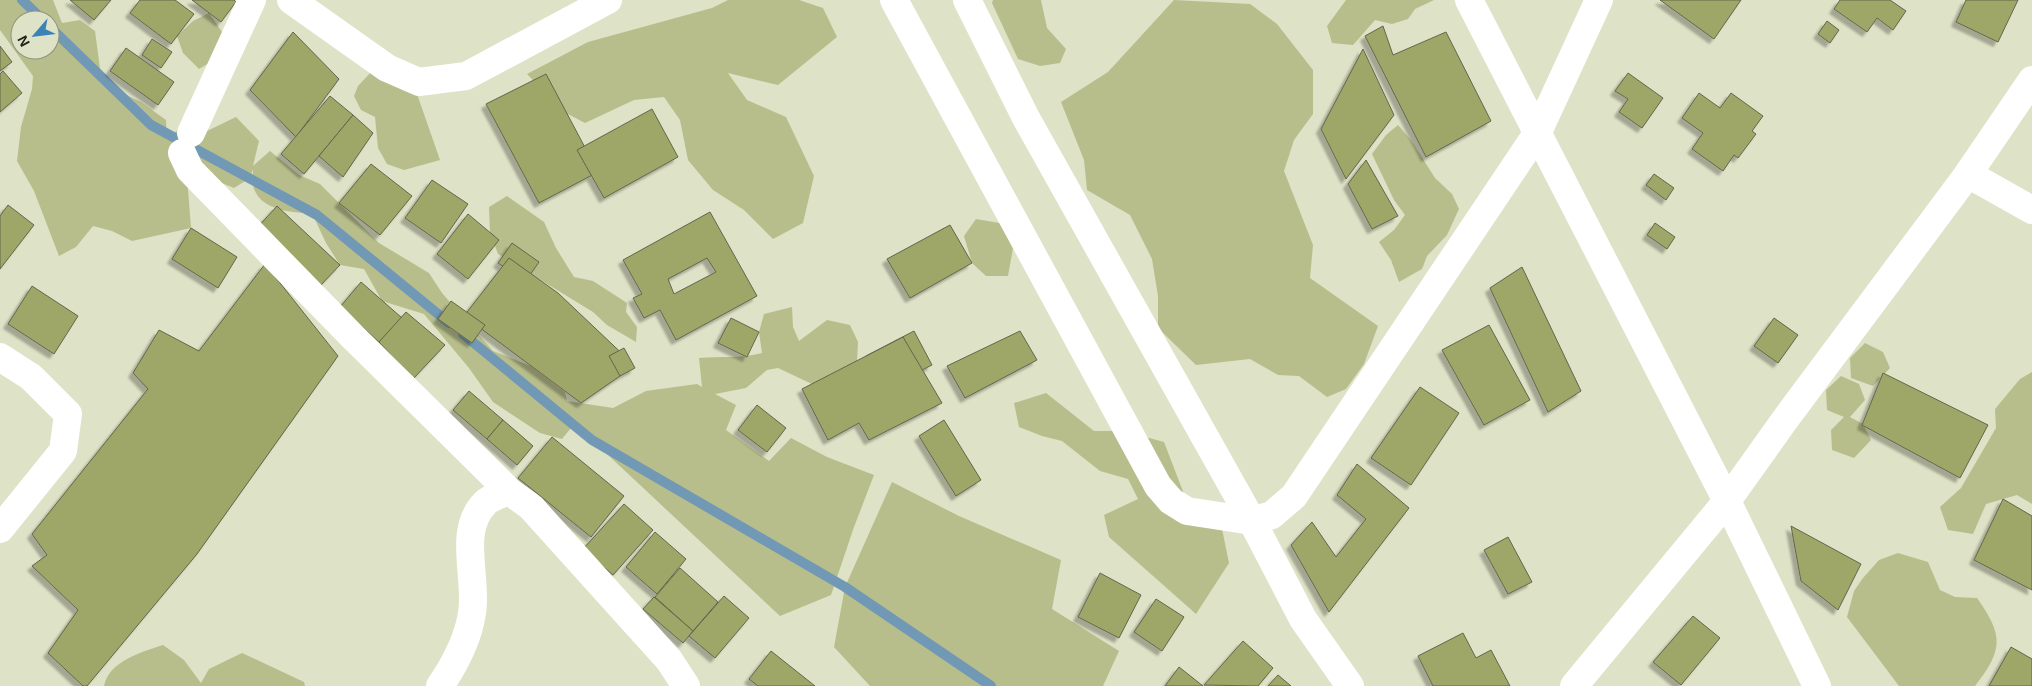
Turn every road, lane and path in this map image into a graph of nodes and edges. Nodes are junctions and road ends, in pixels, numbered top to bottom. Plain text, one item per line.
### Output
1 (252, 0) edge
2 (291, 0) edge
3 (608, 0) edge
4 (894, 0) edge
5 (967, 0) edge
6 (1469, 0) edge
7 (1599, 0) edge
8 (2032, 80) edge
9 (1538, 132) junction
10 (1968, 174) junction
11 (2032, 210) edge
12 (0, 357) edge
13 (509, 491) junction
14 (1728, 501) junction
15 (1252, 520) junction
16 (0, 529) edge
17 (440, 686) edge
18 (686, 686) edge
19 (1350, 686) edge
20 (1574, 686) edge
21 (1817, 686) edge

1 - 13 street
2 - 3 street
4 - 15 street
5 - 15 street
6 - 9 street
7 - 9 street
8 - 10 street
9 - 14 street
9 - 15 street
10 - 11 street
10 - 14 street
12 - 16 street
13 - 17 street
13 - 18 street
14 - 20 street
14 - 21 street
15 - 19 street

